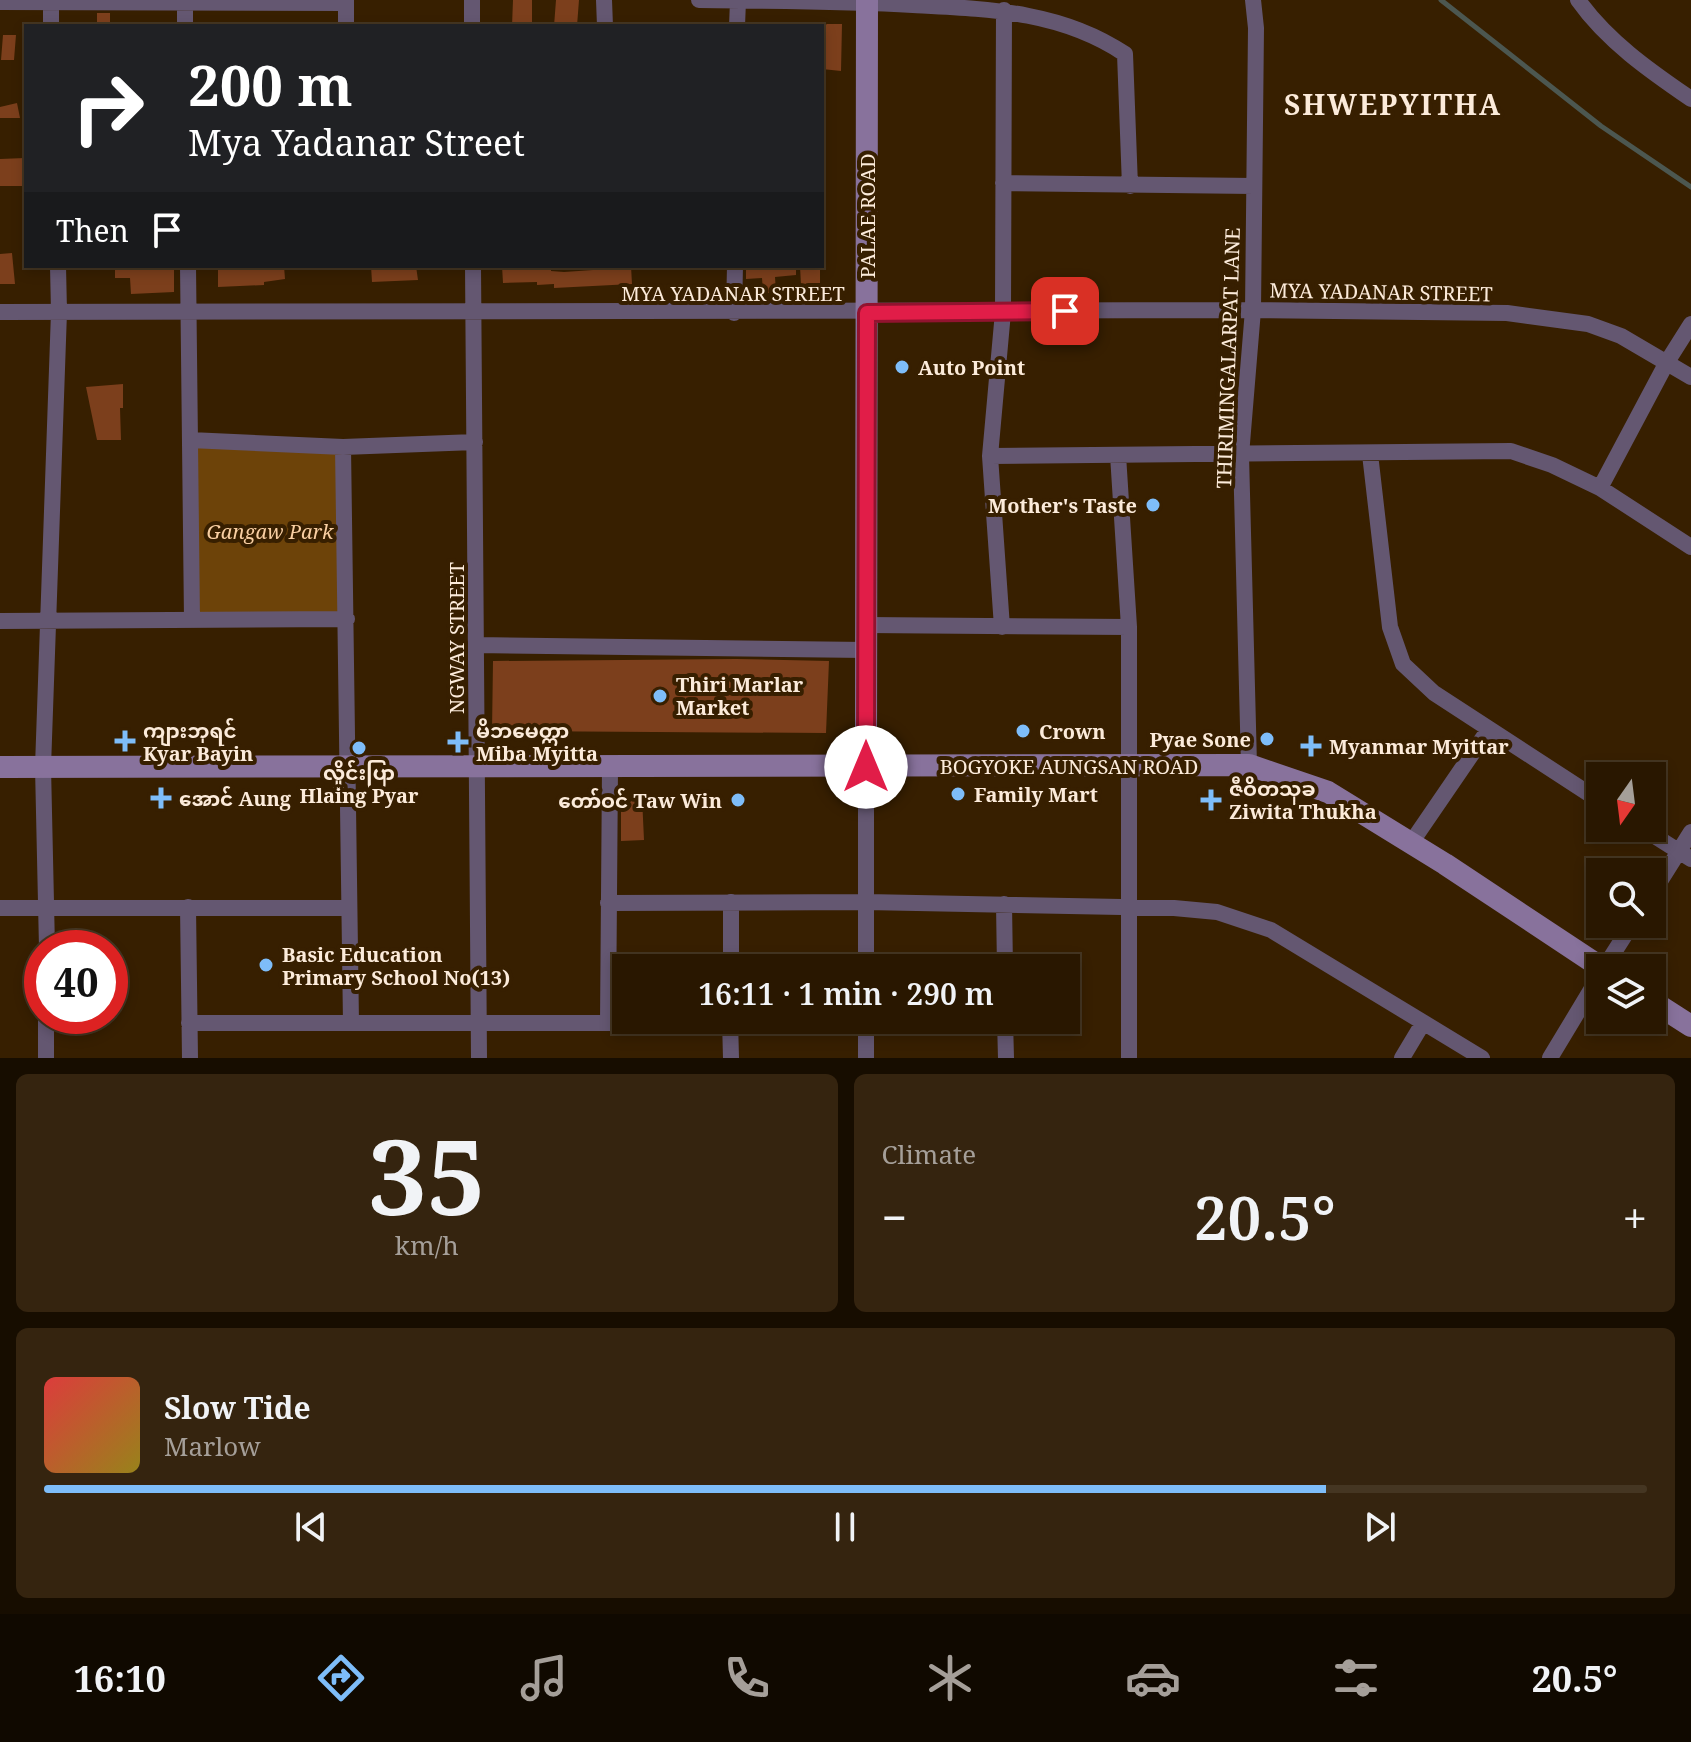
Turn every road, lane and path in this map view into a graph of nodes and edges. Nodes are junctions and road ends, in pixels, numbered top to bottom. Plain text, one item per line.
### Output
1 (472, 0) edge
2 (604, 0) edge
3 (699, 0) edge
4 (1253, 0) edge
5 (1578, 0) edge
6 (51, 1) edge
7 (346, 1) edge
8 (738, 1) edge
9 (867, 1) edge
10 (0, 2) edge
11 (185, 3) junction
12 (1004, 10) junction
13 (51, 24) edge
14 (185, 24) edge
15 (346, 24) edge
16 (472, 24) edge
17 (605, 24) edge
18 (737, 24) edge
19 (1691, 99) edge
20 (1003, 183) junction
21 (1130, 186) junction
22 (1254, 186) junction
23 (58, 268) edge
24 (188, 268) edge
25 (473, 268) edge
26 (735, 268) edge
27 (1253, 310) junction
28 (0, 312) edge
29 (59, 312) junction
30 (188, 312) junction
31 (474, 312) junction
32 (1003, 312) junction
33 (734, 313) junction
34 (867, 313) junction
35 (1691, 324) edge
36 (1667, 362) junction
37 (1691, 377) edge
38 (190, 440) junction
39 (475, 442) junction
40 (343, 447) junction
41 (1370, 454) junction
42 (1118, 455) junction
43 (1241, 455) junction
44 (990, 456) junction
45 (1600, 488) junction
46 (1691, 547) edge
47 (347, 619) junction
48 (192, 620) junction
49 (0, 621) edge
50 (47, 622) junction
51 (866, 625) junction
52 (1002, 627) junction
53 (1129, 627) junction
54 (476, 645) junction
55 (866, 650) junction
56 (1489, 729) junction
57 (1249, 765) junction
58 (1128, 766) junction
59 (0, 767) edge
60 (43, 767) junction
61 (346, 767) junction
62 (477, 767) junction
63 (610, 767) junction
64 (866, 767) junction
65 (1586, 792) edge
66 (1691, 832) edge
67 (1664, 842) edge
68 (1411, 843) junction
69 (1685, 855) edge
70 (1666, 877) edge
71 (731, 902) junction
72 (866, 902) junction
73 (608, 903) junction
74 (1004, 904) junction
75 (188, 907) junction
76 (1130, 907) junction
77 (0, 908) edge
78 (349, 908) junction
79 (47, 910) junction
80 (47, 930) edge
81 (731, 954) edge
82 (866, 954) edge
83 (1005, 954) edge
84 (1586, 957) edge
85 (1586, 998) edge
86 (1666, 1010) edge
87 (189, 1023) junction
88 (351, 1023) junction
89 (479, 1023) junction
90 (608, 1023) junction
91 (612, 1023) edge
92 (1423, 1023) junction
93 (1691, 1026) edge
94 (46, 1034) edge
95 (730, 1034) edge
96 (866, 1034) edge
97 (1005, 1034) edge
98 (46, 1058) edge
99 (190, 1058) edge
100 (479, 1058) edge
101 (731, 1058) edge
102 (866, 1058) edge
103 (1006, 1058) edge
104 (1129, 1058) edge
105 (1402, 1058) edge
106 (1482, 1058) edge
107 (1550, 1058) edge

1 - 16 street
2 - 17 street
3 - 8 street
4 - 22 street, THIRIMINGALARPAT LANE
5 - 19 street
6 - 10 street
6 - 11 street
6 - 13 street
7 - 11 street
7 - 15 street
8 - 9 street
8 - 18 street
9 - 12 street
9 - 34 street, PALAE ROAD
11 - 14 street
12 - 20 street
12 - 21 street
20 - 21 street
20 - 32 street
21 - 22 street
22 - 27 street, THIRIMINGALARPAT LANE
23 - 29 street
24 - 30 street
25 - 31 street, NGWAY STREET
26 - 33 street
27 - 32 street, MYA YADANAR STREET
27 - 36 street, MYA YADANAR STREET
27 - 43 street, THIRIMINGALARPAT LANE
28 - 29 street, MYA YADANAR STREET
29 - 30 street, MYA YADANAR STREET
29 - 50 street
30 - 31 street, MYA YADANAR STREET
30 - 38 street
31 - 33 street, MYA YADANAR STREET
31 - 39 street, NGWAY STREET
32 - 34 street, MYA YADANAR STREET
32 - 44 street
33 - 34 street, MYA YADANAR STREET
34 - 51 street, PALAE ROAD
35 - 36 street
36 - 37 street, MYA YADANAR STREET
36 - 45 street
38 - 40 street
38 - 48 street
39 - 40 street
39 - 54 street, NGWAY STREET
40 - 47 street
41 - 43 street
41 - 45 street
41 - 56 street
42 - 43 street
42 - 44 street
42 - 53 street
43 - 57 street, THIRIMINGALARPAT LANE
44 - 52 street
45 - 46 street
47 - 48 street
47 - 61 street
48 - 50 street
49 - 50 street
50 - 60 street
51 - 52 street
51 - 55 street, PALAE ROAD
52 - 53 street
53 - 58 street
54 - 55 street
54 - 62 street, NGWAY STREET
55 - 64 street, PALAE ROAD
56 - 65 street
56 - 68 street
57 - 58 street, BOGYOKE AUNGSAN ROAD
57 - 68 street, BOGYOKE AUNGSAN ROAD
58 - 64 street, BOGYOKE AUNGSAN ROAD
58 - 76 street
59 - 60 street, BOGYOKE AUNGSAN ROAD
60 - 61 street, BOGYOKE AUNGSAN ROAD
60 - 79 street
61 - 62 street, BOGYOKE AUNGSAN ROAD
61 - 78 street
62 - 63 street, BOGYOKE AUNGSAN ROAD
62 - 89 street, NGWAY STREET
63 - 64 street, BOGYOKE AUNGSAN ROAD
63 - 73 street
64 - 72 street
66 - 69 street
67 - 69 street
68 - 84 street, BOGYOKE AUNGSAN ROAD
69 - 70 street
71 - 72 street
71 - 73 street
71 - 81 street
72 - 74 street
72 - 82 street
73 - 90 street
74 - 76 street
74 - 83 street
75 - 78 street
75 - 79 street
75 - 87 street
76 - 92 street
76 - 104 street
77 - 79 street
78 - 88 street
79 - 80 street
85 - 107 street
86 - 93 street
87 - 88 street
87 - 99 street
88 - 89 street
89 - 90 street
89 - 100 street, NGWAY STREET
90 - 91 street
92 - 105 street
92 - 106 street
94 - 98 street
95 - 101 street
96 - 102 street
97 - 103 street

